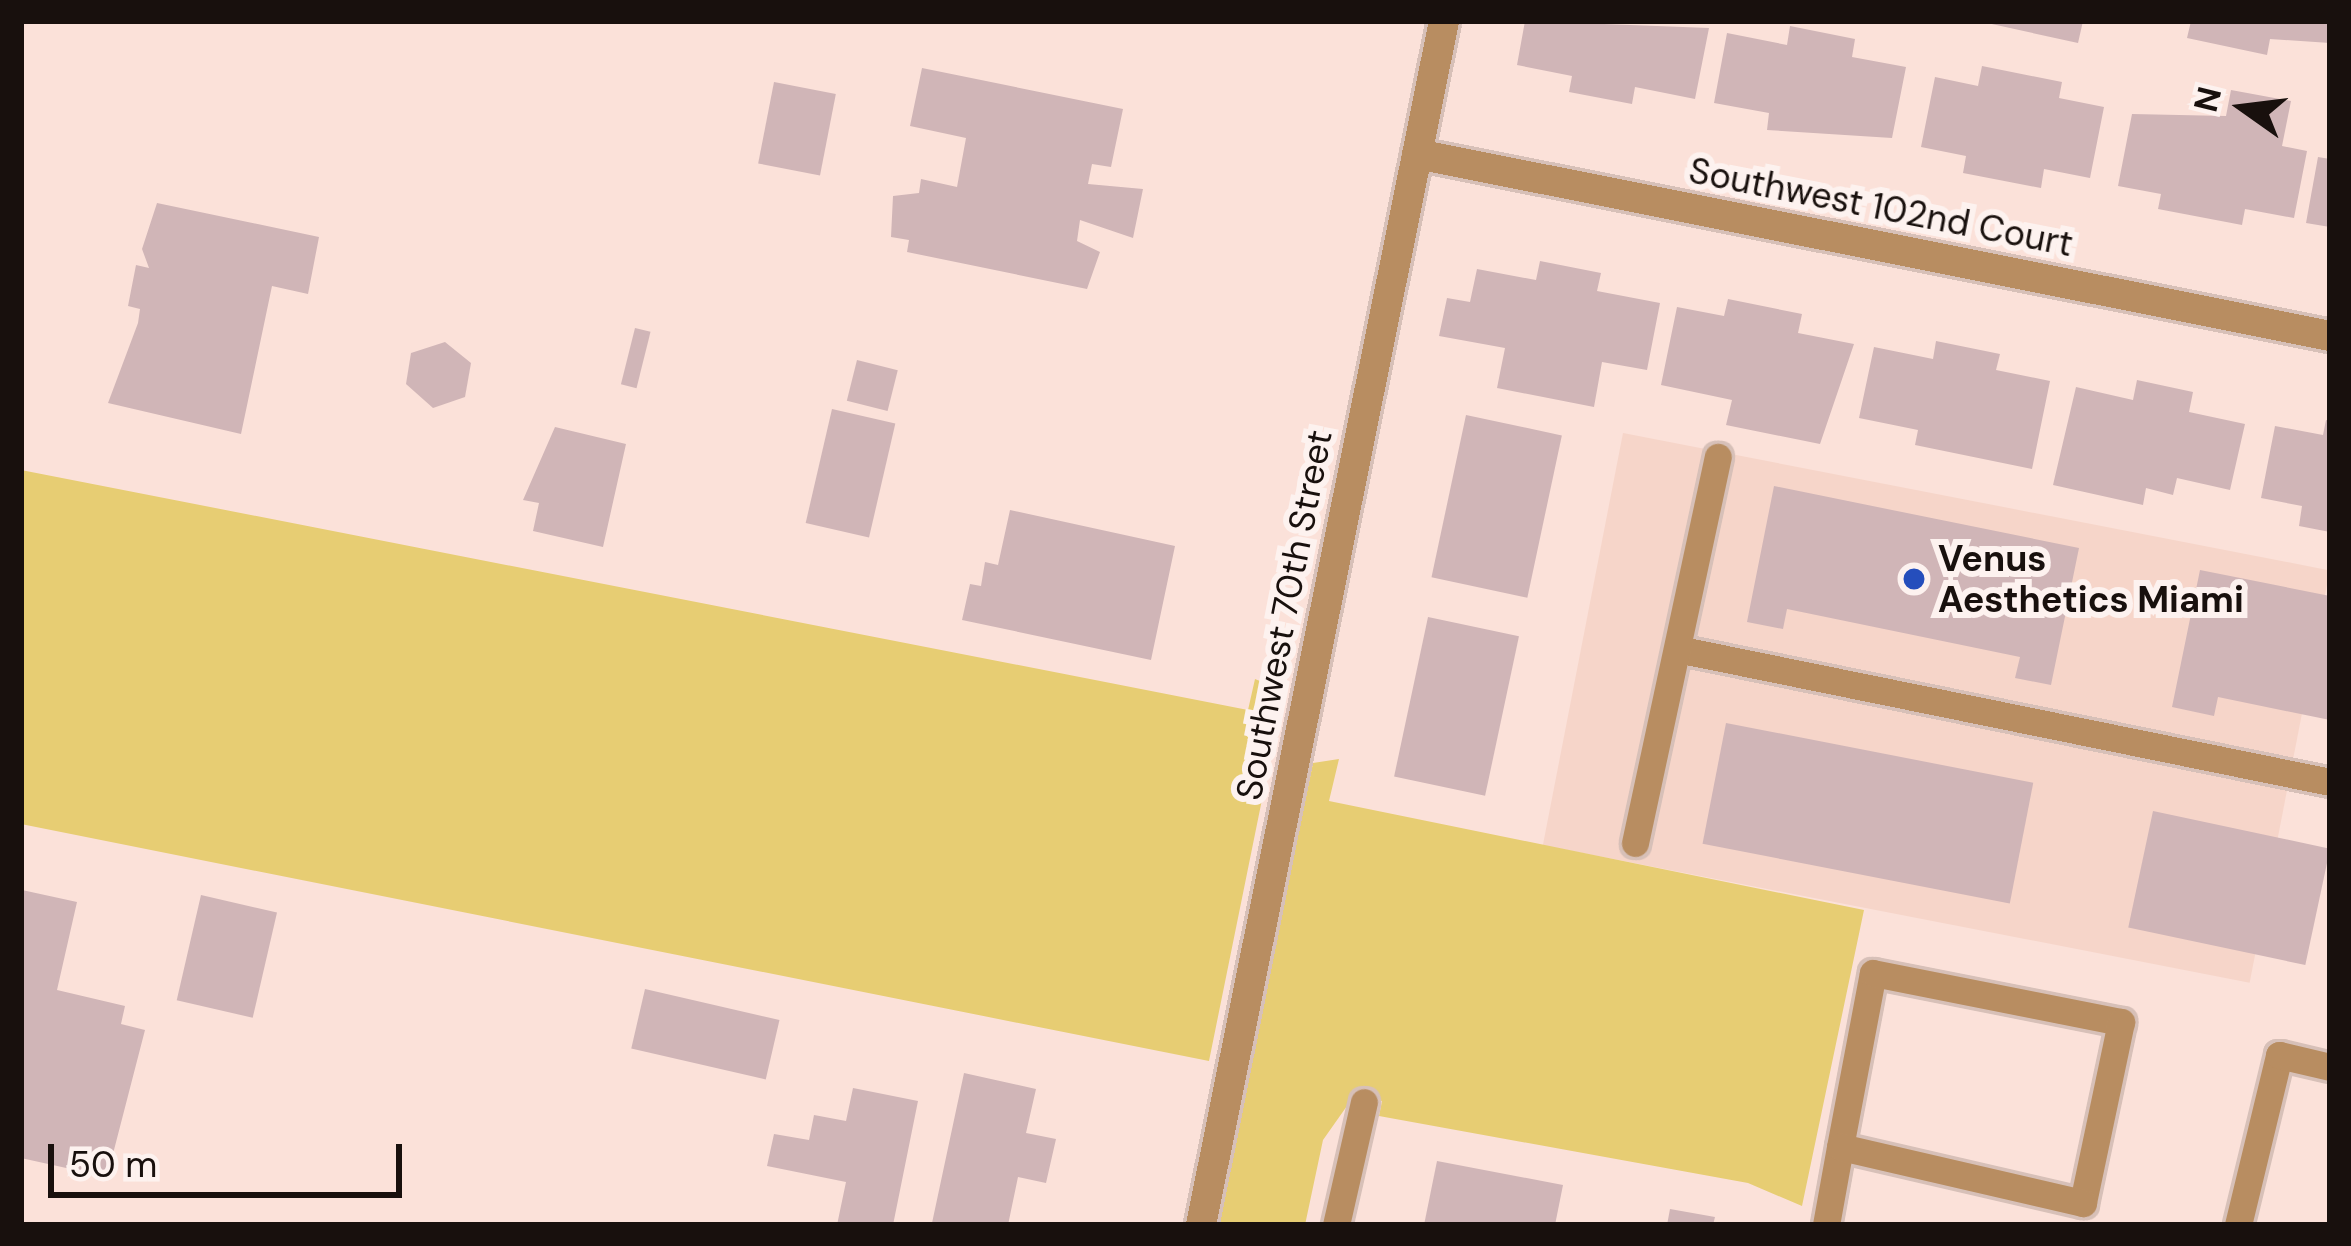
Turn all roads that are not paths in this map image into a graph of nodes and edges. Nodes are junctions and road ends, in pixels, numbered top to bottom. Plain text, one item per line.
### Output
1 (1444, 21) edge
2 (1417, 154) junction
3 (2330, 336) edge
4 (1718, 457) dead end
5 (1677, 649) junction
6 (2330, 782) edge
7 (1635, 843) dead end
8 (2330, 1067) edge
9 (1364, 1102) dead end
10 (1840, 1147) junction
11 (2081, 1214) edge
12 (1201, 1225) edge
13 (1336, 1225) edge
14 (1826, 1225) edge
15 (2238, 1225) edge

1 - 2 street, Southwest 70th Street
2 - 3 street, Southwest 102nd Court
2 - 12 street, Southwest 70th Street
4 - 5 lane
5 - 6 lane
5 - 7 lane
8 - 15 lane
9 - 13 lane
10 - 11 lane
10 - 11 lane
10 - 14 lane

